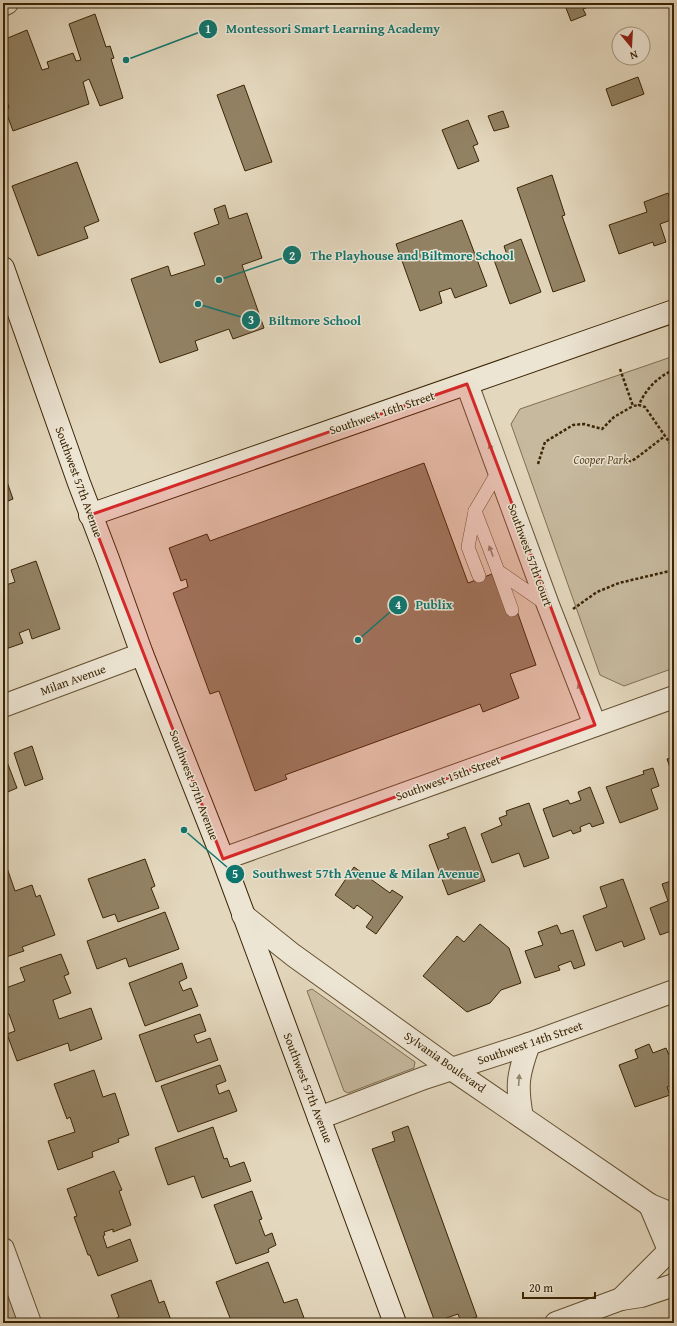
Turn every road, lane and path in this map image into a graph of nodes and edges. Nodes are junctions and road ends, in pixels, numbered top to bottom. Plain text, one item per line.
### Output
1 (7, 3) edge
2 (3, 4) edge
3 (3, 268) edge
4 (674, 311) edge
5 (620, 369) dead end
6 (674, 370) edge
7 (467, 384) junction
8 (640, 405) junction
9 (633, 406) junction
10 (665, 436) junction
11 (674, 449) edge
12 (628, 462) dead end
13 (538, 464) dead end
14 (498, 470) junction
15 (475, 511) junction
16 (90, 515) junction
17 (674, 570) edge
18 (498, 571) junction
19 (479, 576) dead end
20 (512, 610) dead end
21 (550, 612) junction
22 (142, 654) junction
23 (674, 697) edge
24 (3, 706) edge
25 (595, 725) junction
26 (223, 859) junction
27 (243, 915) junction
28 (674, 991) edge
29 (529, 1044) junction
30 (453, 1070) junction
31 (522, 1117) junction
32 (319, 1118) junction
33 (650, 1205) junction
34 (674, 1215) edge
35 (3, 1249) edge
36 (673, 1252) edge
37 (674, 1285) edge
38 (621, 1299) junction
39 (30, 1323) edge
40 (395, 1323) edge
41 (556, 1323) edge

1 - 2 street
3 - 16 street, Southwest 57th Avenue
4 - 7 street, Southwest 16th Street
5 - 9 path
6 - 8 path
14 -> 7 street, Southwest 57th Court
7 - 16 street, Southwest 16th Street
8 - 9 path
8 - 10 path
9 - 13 path
10 - 11 path
10 - 12 path
14 - 15 lane
14 - 21 street, Southwest 57th Court
18 -> 15 lane
15 - 19 lane
16 - 22 street, Southwest 57th Avenue
17 - 21 path
18 - 20 lane
18 - 21 lane
25 -> 21 street, Southwest 57th Court
22 - 24 street, Milan Avenue
22 - 26 street, Southwest 57th Avenue
23 - 25 street, Southwest 15th Street
25 - 26 street, Southwest 15th Street
26 - 27 street, Southwest 57th Avenue
27 - 30 street, Sylvania Boulevard
27 - 32 street, Southwest 57th Avenue
28 - 29 street, Southwest 14th Street
29 - 30 street, Southwest 14th Street
31 -> 29 street
30 - 31 street, Sylvania Boulevard
30 - 32 street, Southwest 14th Street
31 - 33 street, Sylvania Boulevard
32 - 40 street, Southwest 57th Avenue
33 - 34 street, Sylvania Boulevard
33 - 36 street
35 - 39 street
36 - 38 street
37 - 38 street
38 - 41 street

